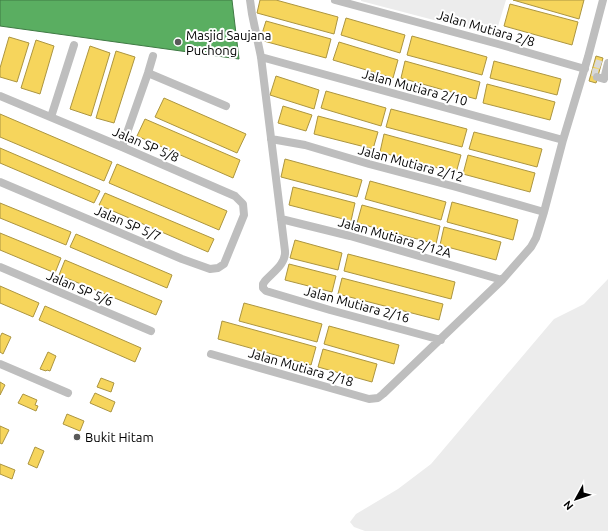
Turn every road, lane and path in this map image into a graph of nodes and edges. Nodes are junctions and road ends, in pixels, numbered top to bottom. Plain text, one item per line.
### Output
1 (250, 0) edge
2 (335, 0) edge
3 (603, 0) edge
4 (74, 45) dead end
5 (154, 56) dead end
6 (261, 57) junction
7 (596, 68) edge
8 (148, 73) junction
9 (0, 96) edge
10 (226, 106) dead end
11 (51, 117) junction
12 (271, 139) junction
13 (563, 140) junction
14 (122, 147) junction
15 (0, 182) edge
16 (544, 212) junction
17 (281, 219) junction
18 (233, 241) joint
19 (0, 267) edge
20 (502, 280) junction
21 (151, 331) dead end
22 (441, 340) junction
23 (211, 354) dead end
24 (0, 364) edge
25 (68, 393) dead end

1 - 6 street
2 - 7 street, Jalan Mutiara 2/8
3 - 7 street
4 - 11 street
5 - 8 street
6 - 12 street
6 - 13 street, Jalan Mutiara 2/10
7 - 13 street
8 - 10 street
8 - 14 street
9 - 11 street, Jalan SP 5/8
11 - 14 street, Jalan SP 5/8
12 - 16 street, Jalan Mutiara 2/12
12 - 17 street
13 - 16 street
14 - 18 street, Jalan SP 5/8
15 - 18 street, Jalan SP 5/7
16 - 20 street
17 - 20 street, Jalan Mutiara 2/12A
17 - 22 street, Jalan Mutiara 2/16
19 - 21 street, Jalan SP 5/6
20 - 22 street
22 - 23 street, Jalan Mutiara 2/18
24 - 25 street

